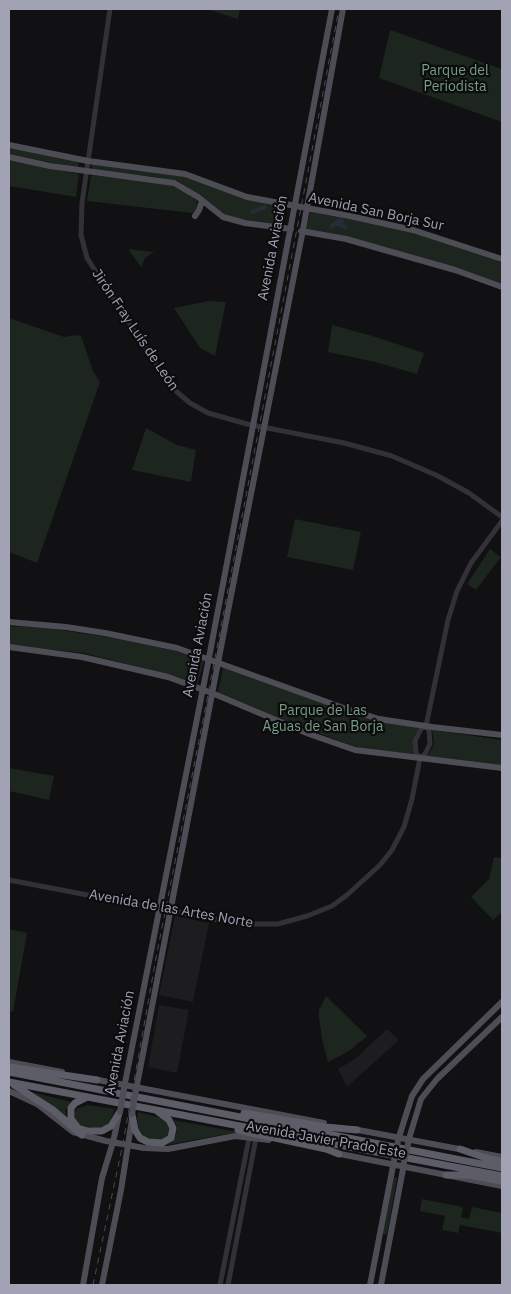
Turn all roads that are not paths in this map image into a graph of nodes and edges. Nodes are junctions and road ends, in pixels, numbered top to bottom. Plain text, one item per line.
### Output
1 (110, 9) edge
2 (332, 9) edge
3 (343, 9) edge
4 (9, 145) edge
5 (9, 157) edge
6 (88, 161) junction
7 (86, 171) junction
8 (202, 201) junction
9 (294, 206) junction
10 (306, 209) junction
11 (195, 216) dead end
12 (290, 229) junction
13 (302, 231) junction
14 (502, 258) edge
15 (502, 288) edge
16 (252, 425) junction
17 (264, 427) junction
18 (502, 519) edge
19 (9, 622) edge
20 (9, 647) edge
21 (209, 658) junction
22 (218, 662) junction
23 (202, 689) junction
24 (212, 693) junction
25 (426, 726) junction
26 (502, 735) edge
27 (420, 758) junction
28 (502, 768) edge
29 (9, 880) edge
30 (159, 909) junction
31 (170, 911) junction
32 (502, 1002) edge
33 (502, 1017) edge
34 (455, 1048) junction
35 (462, 1055) junction
36 (9, 1062) edge
37 (9, 1067) edge
38 (9, 1072) edge
39 (98, 1080) junction
40 (9, 1083) edge
41 (125, 1086) junction
42 (137, 1089) junction
43 (9, 1091) edge
44 (88, 1097) junction
45 (155, 1109) junction
46 (119, 1113) junction
47 (221, 1113) junction
48 (132, 1114) junction
49 (212, 1120) junction
50 (357, 1130) junction
51 (82, 1135) junction
52 (249, 1138) junction
53 (256, 1138) junction
54 (398, 1140) junction
55 (113, 1142) junction
56 (408, 1142) junction
57 (128, 1145) junction
58 (460, 1150) junction
59 (339, 1154) junction
60 (502, 1157) edge
61 (394, 1162) junction
62 (502, 1162) edge
63 (403, 1164) junction
64 (502, 1168) edge
65 (446, 1175) junction
66 (502, 1176) edge
67 (240, 1180) junction
68 (502, 1181) edge
69 (248, 1182) junction
70 (502, 1186) edge
71 (83, 1285) edge
72 (102, 1285) edge
73 (220, 1285) edge
74 (228, 1285) edge
75 (370, 1285) edge
76 (381, 1285) edge

1 - 6 street, Jirón Fray Luís de León
2 - 9 main road, Avenida Aviación
3 - 10 main road, Avenida Aviación
4 - 6 main road, Avenida San Borja Sur
5 - 7 main road
6 - 7 street, Jirón Fray Luís de León
6 - 9 main road, Avenida San Borja Sur
7 - 8 main road
7 - 16 street, Jirón Fray Luís de León
8 - 11 main road
8 - 12 main road
9 - 10 main road, Avenida San Borja Sur
9 - 12 main road, Avenida Aviación
10 - 13 main road, Avenida Aviación
10 - 14 main road, Avenida San Borja Sur
12 - 16 main road, Avenida Aviación
13 - 15 main road
13 - 17 main road, Avenida Aviación
16 - 17 street, Jirón Fray Luís de León
16 - 21 main road, Avenida Aviación
17 - 18 street, Jirón Fray Luís de León
17 - 22 main road, Avenida Aviación
18 - 25 street
19 - 21 main road
20 - 23 main road
21 - 22 main road
21 - 23 main road, Avenida Aviación
22 - 24 main road, Avenida Aviación
22 - 25 main road
23 - 24 main road
23 - 30 main road, Avenida Aviación
24 - 27 main road
24 - 31 main road, Avenida Aviación
25 - 26 main road
25 - 27 street, Avenida de las Artes Norte
25 - 27 street, Avenida de las Artes Norte
27 - 28 main road
27 - 31 street, Avenida de las Artes Norte
29 - 30 street, Avenida de las Artes Norte
30 - 31 street, Avenida de las Artes Norte
30 - 41 main road, Avenida Aviación
31 - 42 main road, Avenida Aviación
32 - 34 main road
33 - 35 main road
34 - 35 main road
34 - 54 main road
35 - 56 main road
36 - 39 main road, Avenida Javier Prado Este
37 - 39 highway
38 - 47 highway, Avenida Javier Prado Este
39 - 41 main road, Avenida Javier Prado Este
40 - 44 highway, Avenida Javier Prado Este
40 - 51 highway
41 - 42 main road, Avenida Javier Prado Este
41 - 46 main road, Avenida Aviación, bridge
42 - 48 main road, Avenida Aviación, bridge
42 - 50 main road, Avenida Javier Prado Este
43 - 51 main road, Avenida Javier Prado Este
44 - 45 highway, Avenida Javier Prado Este
44 - 46 highway
45 - 48 highway
45 - 49 highway, Avenida Javier Prado Este
46 - 55 main road, Avenida Aviación
47 - 50 highway
47 - 64 highway, Avenida Javier Prado Este
48 - 57 main road, Avenida Aviación
49 - 59 highway
49 - 66 highway, Avenida Javier Prado Este
50 - 54 main road, Avenida Javier Prado Este
51 - 55 main road, Avenida Javier Prado Este
52 - 53 main road, Avenida Javier Prado Este
52 - 57 main road, Avenida Javier Prado Este
52 - 67 street
53 - 59 main road, Avenida Javier Prado Este
53 - 69 street
54 - 56 main road, Avenida Javier Prado Este
54 - 61 main road, bridge
55 - 57 main road, Avenida Javier Prado Este
55 - 71 main road, Avenida Aviación
56 - 58 main road, Avenida Javier Prado Este
56 - 63 main road, bridge
57 - 72 main road, Avenida Aviación
58 - 60 main road, Avenida Javier Prado Este
58 - 62 highway
59 - 61 main road, Avenida Javier Prado Este
61 - 63 main road, Avenida Javier Prado Este
61 - 75 main road
63 - 65 main road, Avenida Javier Prado Este
63 - 76 main road
65 - 68 highway
65 - 70 main road, Avenida Javier Prado Este
67 - 69 street
67 - 73 street
69 - 74 street

